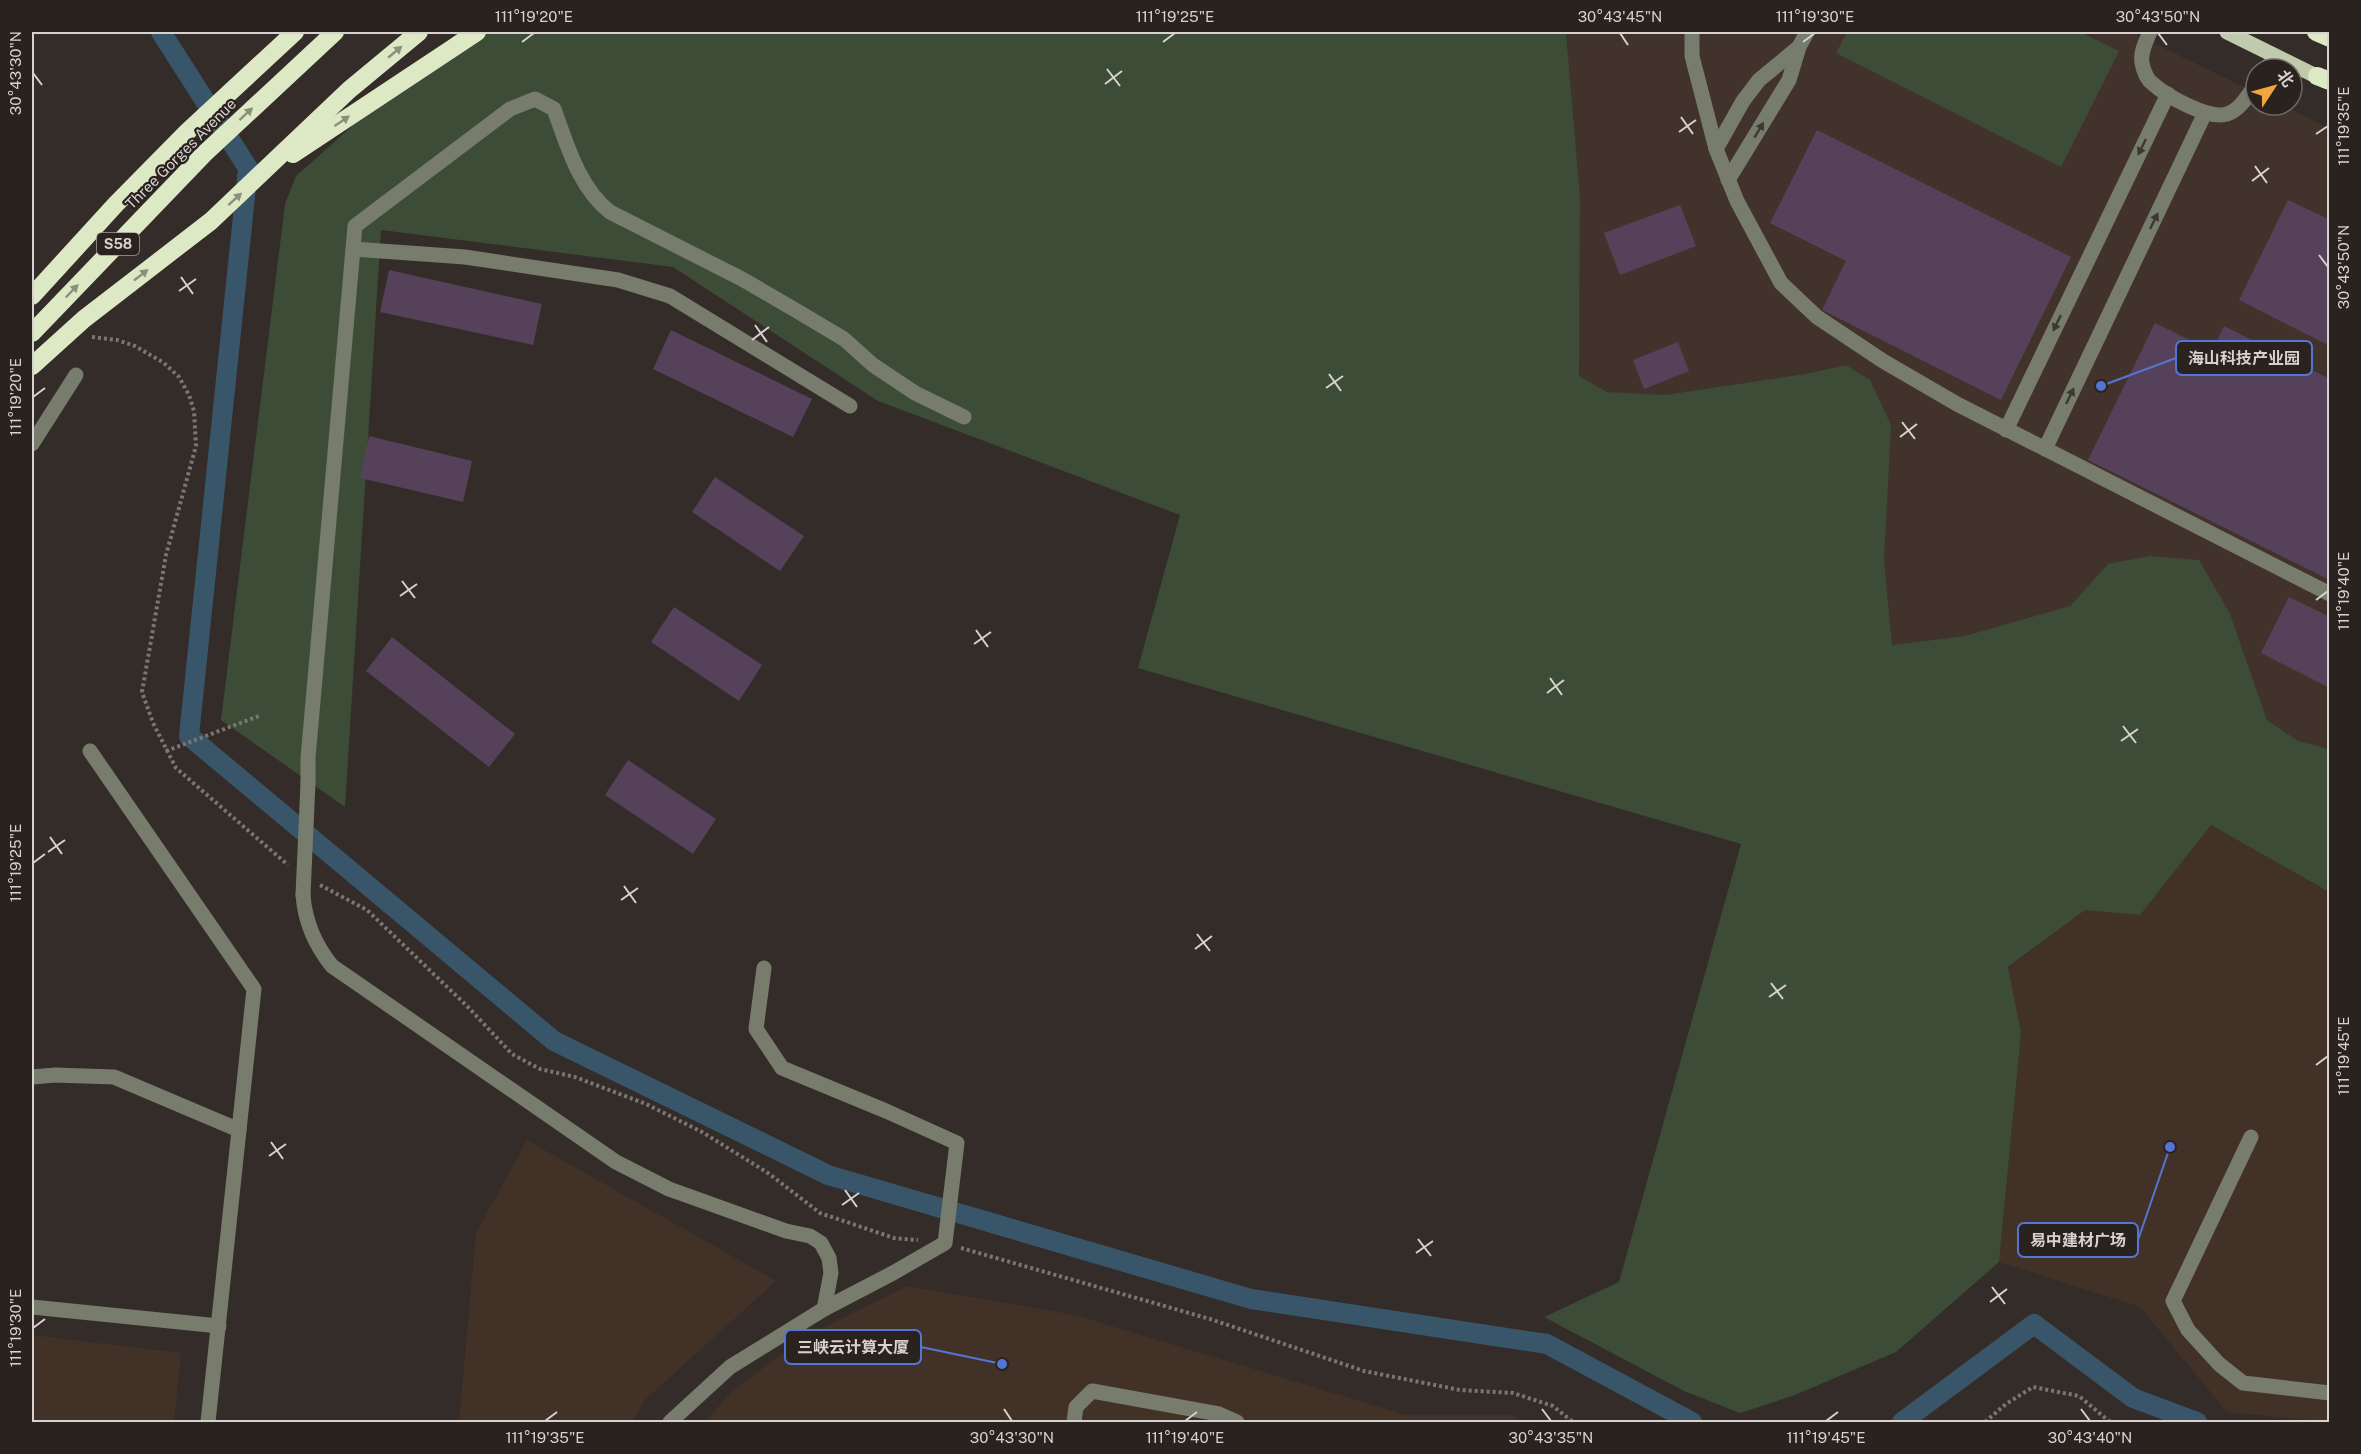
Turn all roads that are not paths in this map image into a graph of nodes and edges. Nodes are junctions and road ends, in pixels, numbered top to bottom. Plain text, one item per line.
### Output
1 (335, 32) edge
2 (419, 32) edge
3 (477, 32) edge
4 (1692, 32) edge
5 (1807, 32) edge
6 (2150, 32) edge
7 (2227, 32) edge
8 (2316, 32) edge
9 (292, 34) edge
10 (2330, 38) edge
11 (1799, 47) junction
12 (2275, 56) joint
13 (2325, 80) edge
14 (2168, 94) junction
15 (2244, 102) edge
16 (2205, 113) junction
17 (1716, 150) junction
18 (259, 177) junction
19 (1728, 180) junction
20 (353, 249) junction
21 (32, 296) edge
22 (32, 333) edge
23 (32, 366) edge
24 (75, 375) dead end
25 (850, 405) dead end
26 (964, 417) dead end
27 (2006, 430) junction
28 (32, 444) edge
29 (2044, 449) junction
30 (2330, 594) edge
31 (90, 752) dead end
32 (764, 968) dead end
33 (32, 1077) edge
34 (239, 1130) junction
35 (2251, 1137) dead end
36 (32, 1307) edge
37 (824, 1309) junction
38 (219, 1326) junction
39 (2330, 1393) edge
40 (208, 1422) edge
41 (670, 1422) edge
42 (1074, 1422) edge
43 (1237, 1422) edge

22 -> 1 highway, Three Gorges Avenue / S58
18 -> 2 highway
18 -> 3 highway
4 - 17 street
5 - 11 street
6 - 14 street
7 - 12 main road
8 - 10 highway
9 - 21 highway, Three Gorges Avenue / S58
11 - 17 street
19 -> 11 street
12 - 13 main road
14 - 16 street
14 -> 27 street
15 - 16 street
29 -> 16 street
17 - 19 street
23 -> 18 highway
19 - 27 street
20 - 25 street
20 - 26 street
20 - 37 street, bridge
24 - 28 street
27 - 29 street
29 - 30 street
31 - 34 street
32 - 37 street
33 - 34 street
34 - 38 street
35 - 39 street
36 - 38 street
37 - 41 street
38 - 40 street
42 - 43 street

